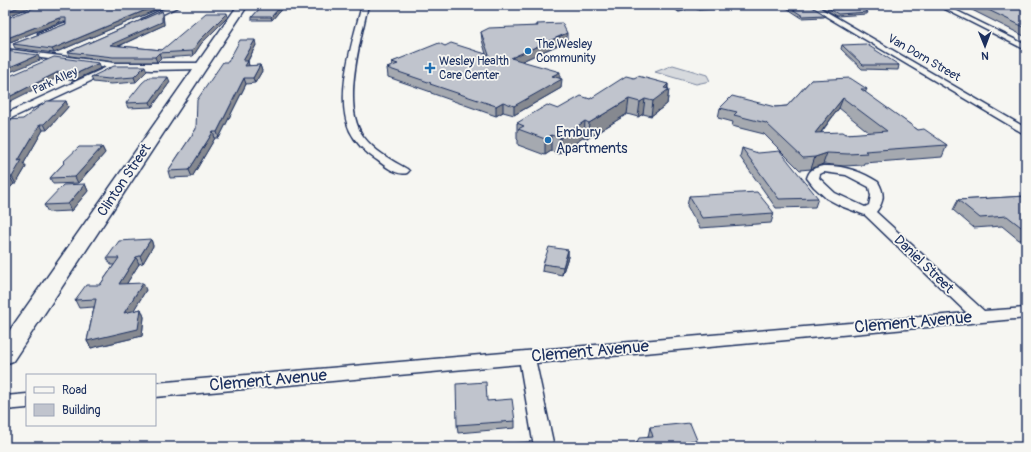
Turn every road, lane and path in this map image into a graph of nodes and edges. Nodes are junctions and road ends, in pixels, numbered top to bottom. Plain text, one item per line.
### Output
1 (172, 5) edge
2 (178, 5) edge
3 (184, 5) edge
4 (243, 5) edge
5 (365, 5) edge
6 (675, 5) edge
7 (810, 5) edge
8 (940, 5) edge
9 (681, 10) dead end
10 (141, 21) edge
11 (64, 25) edge
12 (34, 36) edge
13 (1024, 46) edge
14 (5, 51) edge
15 (69, 51) edge
16 (55, 58) junction
17 (40, 64) edge
18 (115, 66) junction
19 (202, 66) junction
20 (5, 118) edge
21 (1026, 132) edge
22 (403, 171) dead end
23 (869, 212) junction
24 (1026, 313) edge
25 (980, 316) junction
26 (5, 355) edge
27 (527, 357) junction
28 (156, 390) edge
29 (26, 401) edge
30 (5, 403) edge
31 (544, 447) edge

1 - 2 street
2 - 3 street
2 - 10 street
4 - 19 street, Clinton Street
5 - 22 street
6 - 9 street
7 - 21 street, Van Dorn Street
8 - 13 street
11 - 12 street
14 - 16 street
15 - 16 street
16 - 17 street
16 - 18 street
18 - 19 street
18 - 20 street, Park Alley
19 - 26 street, Clinton Street
23 - 23 street, Daniel Street
23 - 25 street, Daniel Street
24 - 25 street, Clement Avenue
25 - 27 street, Clement Avenue
27 - 28 street, Clement Avenue
27 - 31 street
29 - 30 street

